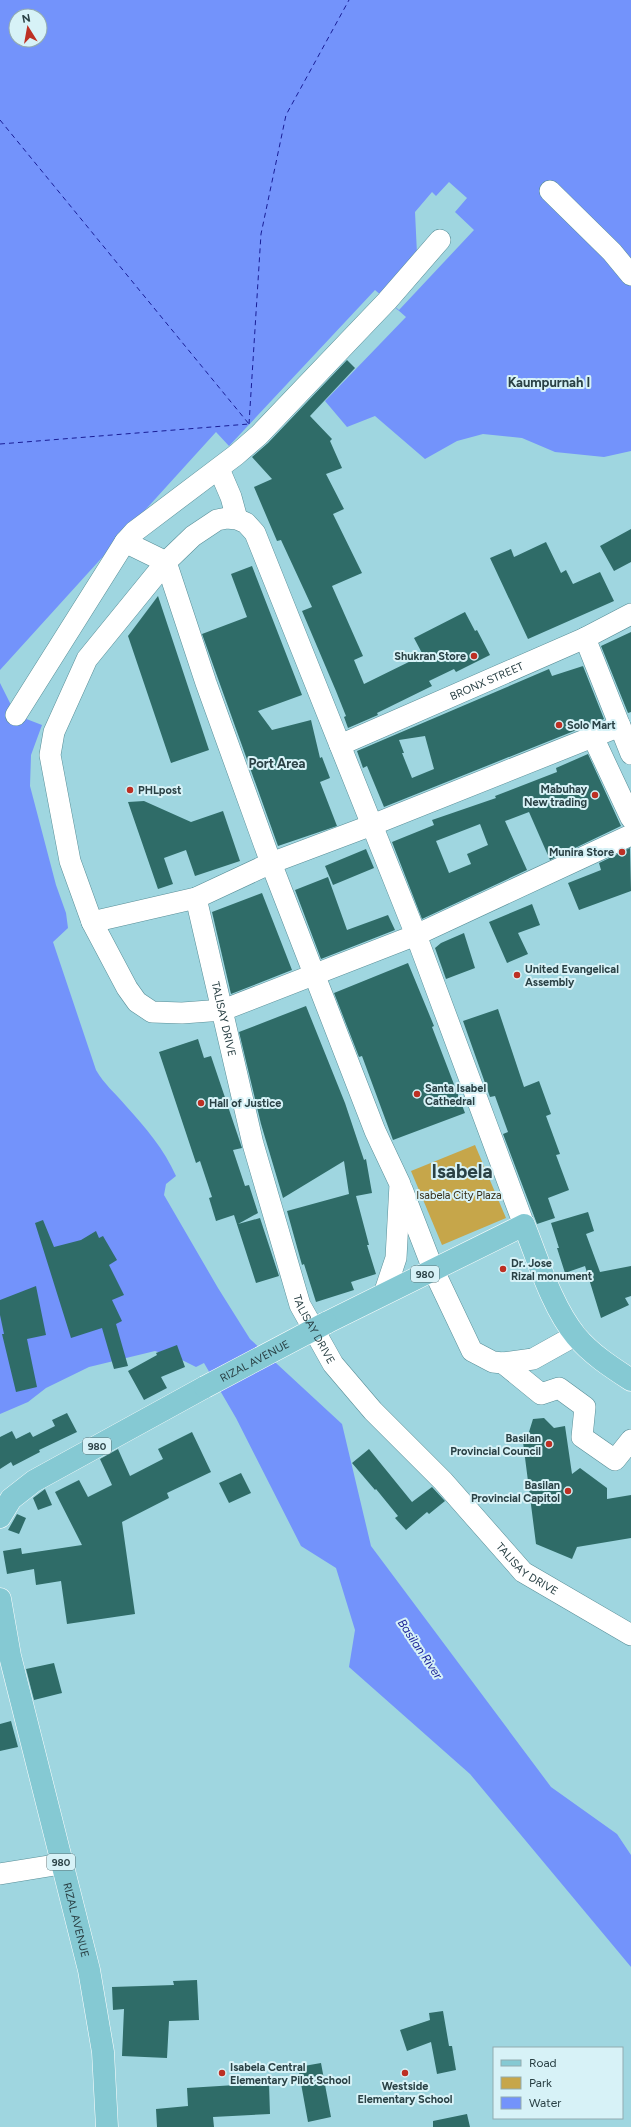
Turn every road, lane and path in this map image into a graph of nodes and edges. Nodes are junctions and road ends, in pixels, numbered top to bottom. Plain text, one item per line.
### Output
1 (550, 191) dead end
2 (440, 240) dead end
3 (631, 275) edge
4 (219, 469) junction
5 (237, 519) junction
6 (125, 542) junction
7 (166, 562) junction
8 (631, 614) edge
9 (585, 638) junction
10 (16, 715) dead end
11 (620, 726) junction
12 (593, 737) junction
13 (340, 745) junction
14 (631, 754) edge
15 (631, 818) edge
16 (372, 825) junction
17 (631, 835) edge
18 (271, 863) junction
19 (196, 898) junction
20 (92, 922) junction
21 (416, 935) junction
22 (315, 973) junction
23 (223, 1010) junction
24 (400, 1184) junction
25 (524, 1225) junction
26 (433, 1269) junction
27 (384, 1294) junction
28 (576, 1335) junction
29 (503, 1363) junction
30 (631, 1380) edge
31 (631, 1440) edge
32 (0, 1517) edge
33 (0, 1599) edge
34 (631, 1635) edge
35 (61, 1864) junction
36 (0, 1874) edge
37 (107, 2127) edge

1 - 3 street
2 - 4 street
4 - 5 street
4 - 6 street
5 - 7 street
5 - 13 street
6 - 7 street
6 - 10 street
7 - 18 street
7 - 20 street
8 - 9 street, BRONX STREET
9 - 11 street
9 - 13 street, BRONX STREET
11 - 12 street
11 - 14 street
12 - 15 street
12 - 16 street
13 - 16 street
16 - 18 street
16 - 21 street
17 - 21 street
18 - 19 street
18 - 22 street
19 - 20 street
19 - 23 street, TALISAY DRIVE
20 - 23 street
21 - 22 street
21 - 25 street
22 - 23 street
22 - 24 street
23 - 34 street, TALISAY DRIVE
24 - 26 street
24 - 27 street
25 - 26 main road, RIZAL AVENUE / 980
25 - 28 main road
26 - 27 main road, RIZAL AVENUE / 980
26 - 29 street
27 - 32 main road, RIZAL AVENUE / 980, bridge
28 - 29 street
28 - 30 main road
29 - 31 street
33 - 35 main road, RIZAL AVENUE / 980
35 - 36 street
35 - 37 main road, RIZAL AVENUE / 980

